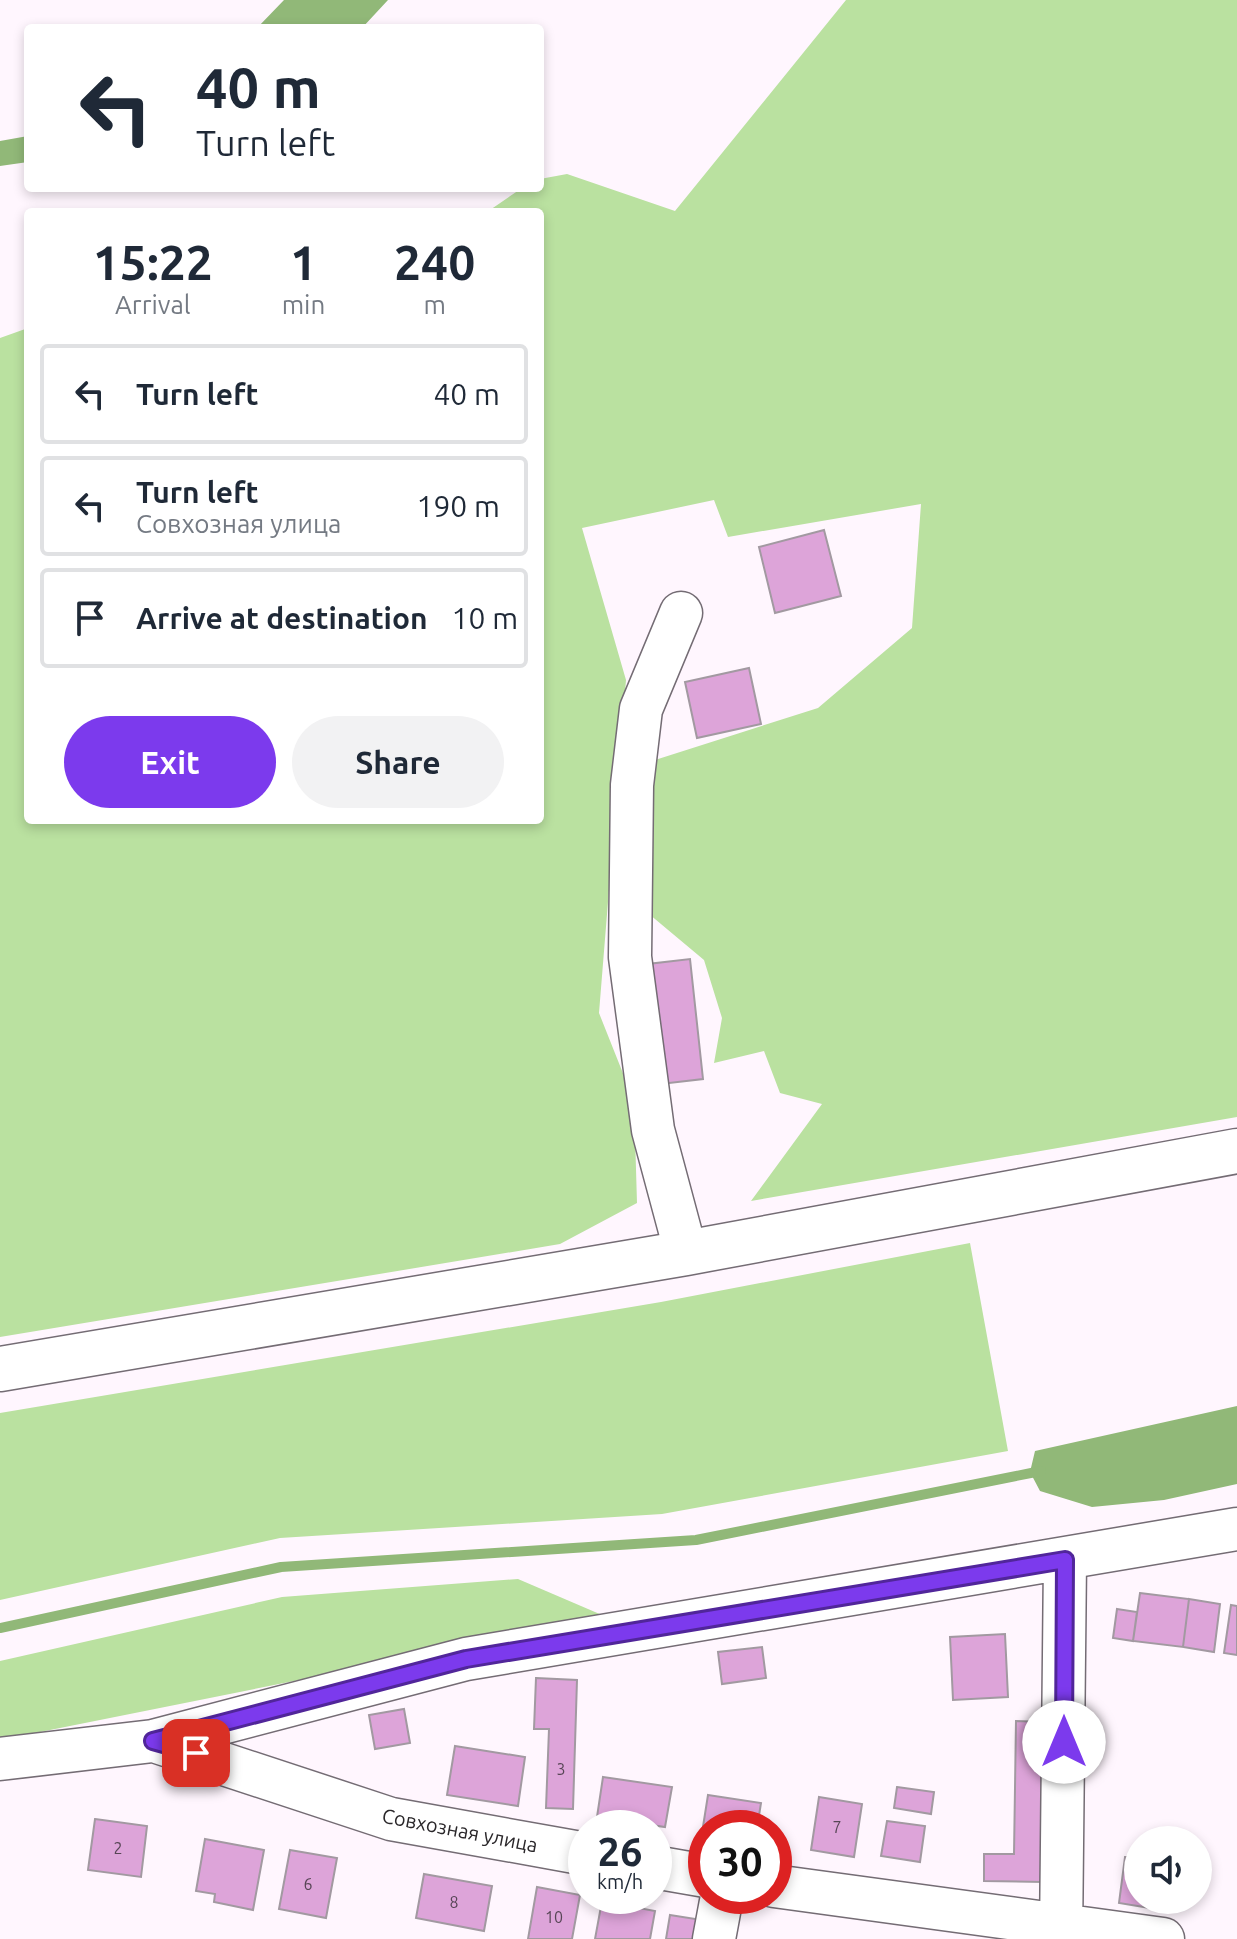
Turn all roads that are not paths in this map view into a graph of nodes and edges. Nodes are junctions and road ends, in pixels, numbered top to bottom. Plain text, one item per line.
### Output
1 (681, 613) dead end
2 (1237, 1151) edge
3 (686, 1253) junction
4 (0, 1369) edge
5 (1237, 1529) edge
6 (1065, 1560) junction
7 (153, 1741) junction
8 (0, 1759) edge
9 (568, 1851) edge
10 (792, 1889) edge
11 (719, 1914) edge
12 (1062, 1931) edge
13 (714, 1939) edge
14 (1163, 1939) edge

1 - 3 street
2 - 3 main road
3 - 4 main road
5 - 6 street
6 - 7 street
6 - 12 street
7 - 8 street
7 - 9 street, Совхозная улица
10 - 12 street
11 - 13 street
12 - 14 street

